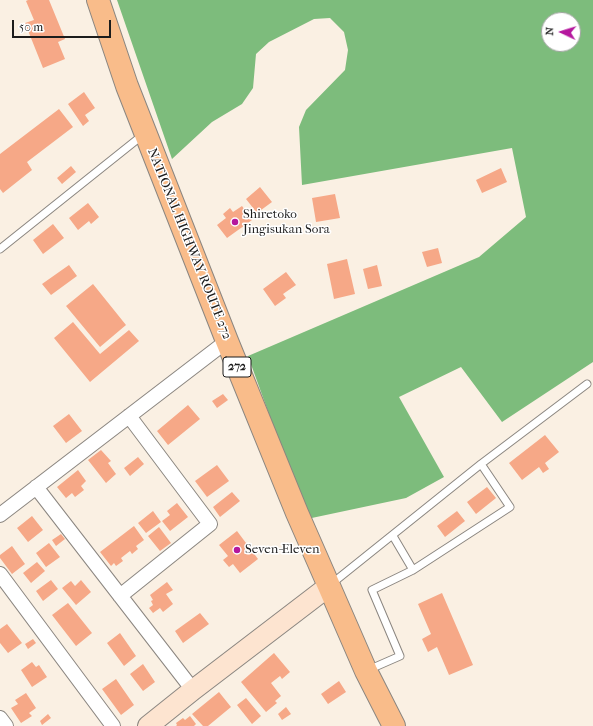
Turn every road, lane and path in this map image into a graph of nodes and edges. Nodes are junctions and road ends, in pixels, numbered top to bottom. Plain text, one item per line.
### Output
1 (98, 0) edge
2 (145, 134) junction
3 (0, 249) edge
4 (227, 341) junction
5 (587, 384) dead end
6 (129, 416) junction
7 (481, 464) junction
8 (36, 487) junction
9 (0, 514) edge
10 (393, 536) junction
11 (413, 570) junction
12 (0, 574) edge
13 (329, 586) junction
14 (120, 596) junction
15 (366, 671) junction
16 (194, 690) junction
17 (0, 718) edge
18 (6, 726) edge
19 (113, 726) edge
20 (148, 726) edge
21 (394, 726) edge

1 - 2 highway, NATIONAL HIGHWAY ROUTE 272 / 272
2 - 3 lane
2 - 4 highway, NATIONAL HIGHWAY ROUTE 272 / 272
4 - 6 street
4 - 13 highway, NATIONAL HIGHWAY ROUTE 272 / 272
5 - 7 lane
6 - 8 street
6 - 14 street
7 - 10 lane
7 - 11 lane
8 - 9 street
8 - 14 street
10 - 11 lane
10 - 13 lane
11 - 15 lane
12 - 19 street
13 - 15 highway, NATIONAL HIGHWAY ROUTE 272 / 272
13 - 16 street
14 - 16 street
15 - 21 highway, NATIONAL HIGHWAY ROUTE 272 / 272
16 - 20 street
17 - 18 street

